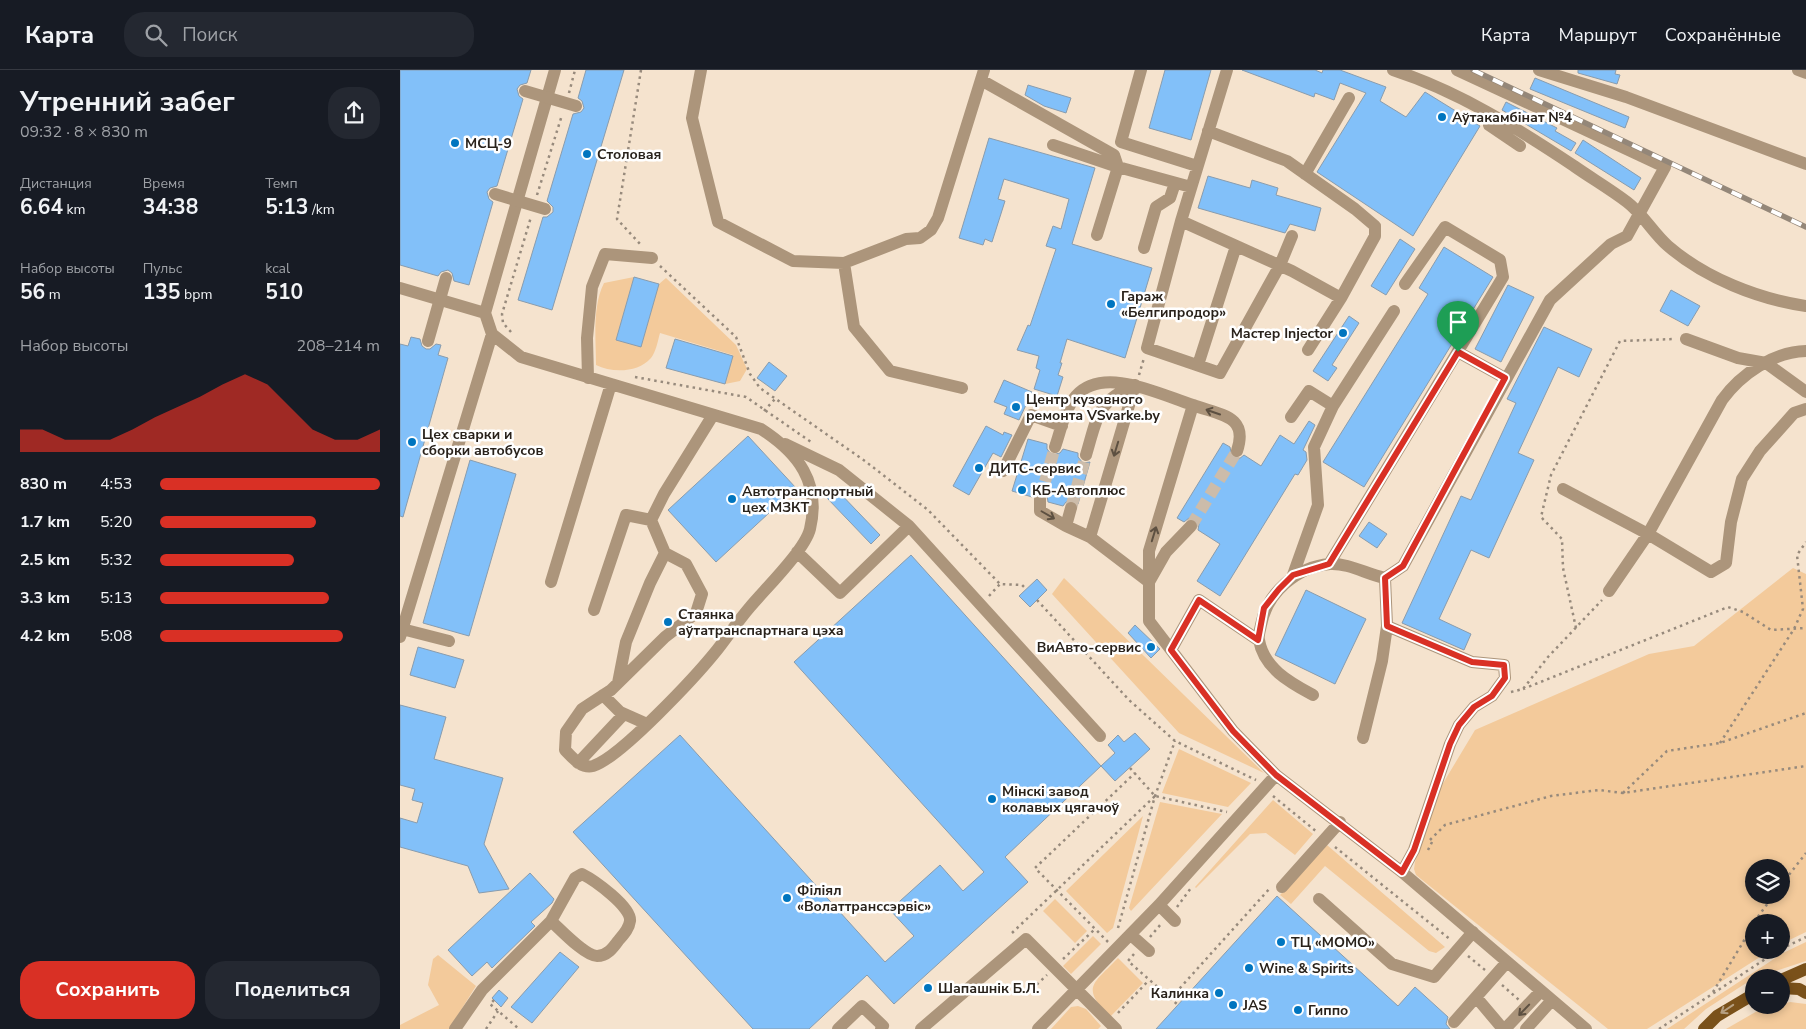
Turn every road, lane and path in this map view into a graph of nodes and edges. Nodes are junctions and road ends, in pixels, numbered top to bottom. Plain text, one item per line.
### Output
1 (555, 70) edge
2 (575, 70) edge
3 (641, 70) edge
4 (701, 70) edge
5 (1141, 70) edge
6 (1227, 70) edge
7 (1396, 70) edge
8 (1458, 70) edge
9 (1539, 70) edge
10 (1798, 70) edge
11 (1806, 73) edge
12 (983, 75) edge
13 (525, 91) dead end
14 (1349, 98) dead end
15 (569, 104) junction
16 (1494, 116) junction
17 (1208, 131) junction
18 (1053, 146) dead end
19 (1520, 146) dead end
20 (1806, 164) edge
21 (1197, 166) junction
22 (1118, 167) junction
23 (1305, 174) junction
24 (1175, 183) junction
25 (1191, 187) junction
26 (495, 194) dead end
27 (537, 197) dead end
28 (545, 209) dead end
29 (532, 214) dead end
30 (1641, 214) junction
31 (1181, 221) junction
32 (1097, 235) dead end
33 (1292, 236) dead end
34 (1236, 246) junction
35 (1144, 248) dead end
36 (652, 258) junction
37 (844, 263) junction
38 (1280, 265) junction
39 (446, 278) dead end
40 (1405, 284) dead end
41 (400, 288) edge
42 (1341, 298) junction
43 (1806, 306) edge
44 (1394, 310) dead end
45 (485, 313) junction
46 (492, 334) junction
47 (513, 336) dead end
48 (1686, 339) joint
49 (428, 341) dead end
50 (1147, 348) junction
51 (1308, 350) dead end
52 (1458, 352) junction
53 (1806, 352) edge
54 (1766, 363) junction
55 (1198, 365) junction
56 (626, 376) dead end
57 (588, 378) junction
58 (1505, 378) junction
59 (611, 384) junction
60 (1135, 386) junction
61 (1805, 387) edge
62 (962, 388) dead end
63 (775, 398) junction
64 (1193, 405) junction
65 (1334, 406) junction
66 (1806, 408) edge
67 (764, 411) junction
68 (713, 414) junction
69 (1291, 417) dead end
70 (1062, 426) junction
71 (783, 444) junction
72 (817, 446) dead end
73 (1055, 447) tunnel mouth
74 (1233, 449) tunnel mouth
75 (1086, 456) tunnel mouth
76 (1003, 471) dead end
77 (1563, 489) dead end
78 (1040, 499) dead end
79 (1071, 508) tunnel mouth
80 (651, 520) junction
81 (1187, 524) tunnel mouth
82 (909, 526) junction
83 (1066, 526) junction
84 (1648, 534) junction
85 (1090, 537) junction
86 (1806, 542) edge
87 (797, 552) junction
88 (665, 553) junction
89 (1329, 564) junction
90 (1293, 575) junction
91 (1385, 578) junction
92 (551, 582) dead end
93 (1150, 582) junction
94 (1000, 584) junction
95 (1026, 589) dead end
96 (1609, 591) joint
97 (986, 600) dead end
98 (1037, 600) dead end
99 (594, 610) dead end
100 (1387, 626) junction
101 (1576, 628) junction
102 (1806, 628) edge
103 (1794, 629) junction
104 (401, 633) edge
105 (1258, 640) junction
106 (449, 641) dead end
107 (1168, 646) junction
108 (618, 683) junction
109 (1523, 689) junction
110 (603, 695) junction
111 (1313, 695) dead end
112 (1492, 696) junction
113 (1806, 713) edge
114 (624, 714) junction
115 (647, 724) junction
116 (1100, 736) dead end
117 (1363, 738) dead end
118 (1175, 741) junction
119 (1720, 743) junction
120 (578, 763) junction
121 (1806, 766) edge
122 (1130, 768) dead end
123 (1135, 773) junction
124 (1276, 775) junction
125 (1258, 781) dead end
126 (1622, 793) junction
127 (1155, 796) junction
128 (1273, 796) dead end
129 (1231, 813) dead end
130 (1340, 822) junction
131 (1318, 839) junction
132 (1414, 850) junction
133 (1806, 853) edge
134 (1402, 872) junction
135 (1790, 873) edge
136 (1278, 884) joint
137 (1057, 892) junction
138 (1403, 892) dead end
139 (1400, 897) junction
140 (1319, 899) dead end
141 (1159, 906) junction
142 (551, 921) junction
143 (1176, 921) dead end
144 (1117, 931) dead end
145 (1473, 932) junction
146 (1131, 935) junction
147 (1806, 937) edge
148 (1007, 938) dead end
149 (1745, 938) edge
150 (1453, 941) dead end
151 (1108, 942) dead end
152 (1790, 945) edge
153 (1149, 951) dead end
154 (1466, 954) dead end
155 (1766, 959) edge
156 (1128, 961) dead end
157 (1507, 962) junction
158 (1806, 969) edge
159 (1790, 976) edge
160 (1494, 977) junction
161 (1149, 980) junction
162 (1790, 988) edge
163 (1077, 991) junction
164 (1541, 991) junction
165 (1712, 993) junction
166 (1806, 993) edge
167 (1476, 997) junction
168 (1170, 998) junction
169 (1745, 999) edge
170 (494, 1000) dead end
171 (1552, 1000) junction
172 (1178, 1005) dead end
173 (1527, 1007) junction
174 (498, 1011) junction
175 (1454, 1022) dead end
176 (1113, 1026) edge
177 (455, 1029) edge
178 (486, 1029) edge
179 (518, 1029) edge
180 (838, 1029) edge
181 (881, 1029) edge
182 (921, 1029) edge
183 (1038, 1029) edge
184 (1504, 1029) edge
185 (1526, 1029) edge
186 (1586, 1029) edge
187 (1659, 1029) edge
188 (1704, 1029) edge

1 - 45 street
2 - 15 path
3 - 36 path
4 - 37 street
5 - 21 street
6 - 17 street
7 - 16 street
8 - 30 street
9 - 20 street
10 - 11 street
12 - 22 street
12 - 37 street
13 - 15 street, bridge
14 - 23 street
15 - 27 path
16 - 19 street
16 - 30 street
17 - 21 street
17 - 23 street
18 - 22 street
21 - 25 street
22 - 24 street
22 - 32 street
23 - 42 street
24 - 25 street
24 - 35 street
25 - 31 street
26 - 28 street, bridge
29 - 47 path
30 - 43 street
30 - 58 street
31 - 34 street
31 - 50 street
33 - 38 street
34 - 38 street
34 - 55 street
36 - 57 street
36 - 63 path
37 - 62 street
38 - 42 street
38 - 55 street
39 - 49 street, bridge
40 - 52 street
41 - 45 street
42 - 51 street
44 - 65 street
45 - 46 street
46 - 57 street
46 - 104 street
48 - 54 street
48 - 101 path
50 - 55 street
50 - 60 path
52 - 58 street
52 - 89 street
53 - 54 street
54 - 61 street
54 - 84 street
56 - 67 path
57 - 59 street
58 - 91 street
59 - 68 street
59 - 92 street
60 - 64 street
60 - 70 street
60 - 75 street
60 -> 85 street
63 - 67 path
63 - 94 path
74 -> 64 street
93 -> 64 street
65 - 69 street
65 - 90 street
66 - 84 street
67 - 72 path
68 - 71 street
68 - 80 street
70 - 73 street
70 - 76 street
71 - 82 street
71 - 87 street
77 - 84 street
78 -> 83 street
79 - 83 street
80 - 88 street
80 - 99 street
81 - 93 street
82 - 87 street
82 - 116 street
83 - 85 street
84 - 96 street
85 - 93 street
86 - 103 path
87 - 115 street
88 - 108 street
88 - 108 street
89 - 90 street
89 - 91 street
90 - 105 street
91 - 100 street
93 - 107 street
94 - 95 path
94 - 97 path
96 - 101 path
98 - 118 path
100 - 112 street
100 - 117 street
101 - 109 path
102 - 103 path
103 - 109 path
103 - 119 path
104 - 106 street
105 - 107 street
105 - 111 street
107 - 124 street
108 - 110 street
109 - 112 path
110 - 114 street
110 - 120 street
112 - 132 street
113 - 119 path
114 - 115 street
114 - 120 street
115 - 120 street
118 - 125 path
118 - 127 path
119 - 126 path
121 - 126 path
122 - 123 path
123 - 127 path
123 - 137 path
124 - 130 street
124 - 141 street
126 - 132 path
127 - 129 path
127 - 137 path
127 - 144 path
128 - 131 path
130 - 131 street
130 - 134 street
131 - 136 street
131 - 139 path
132 - 134 street
133 - 135 path
134 - 145 street
136 - 168 path
137 - 148 path
137 - 151 path
138 - 139 path
139 - 150 path
140 - 145 street
141 - 143 street
141 - 146 street
142 - 142 street
142 - 177 street
145 - 157 street
146 - 153 street
146 - 163 street
147 - 152 path
149 - 165 path
154 - 160 path
155 - 165 path
156 - 161 path
157 - 160 street
157 - 164 street
158 - 159 main road
160 - 167 street
160 - 173 path
161 - 168 path
161 - 176 path
162 - 166 main road
163 - 176 street
163 - 182 street
163 - 183 street
164 - 171 street
164 - 173 street
165 - 187 path
167 - 175 street
167 - 184 street
168 - 172 path
169 -> 188 main road
170 - 174 path
171 - 185 street
171 - 186 street
173 -> 184 street
174 - 178 path
174 - 179 path
180 - 181 street

